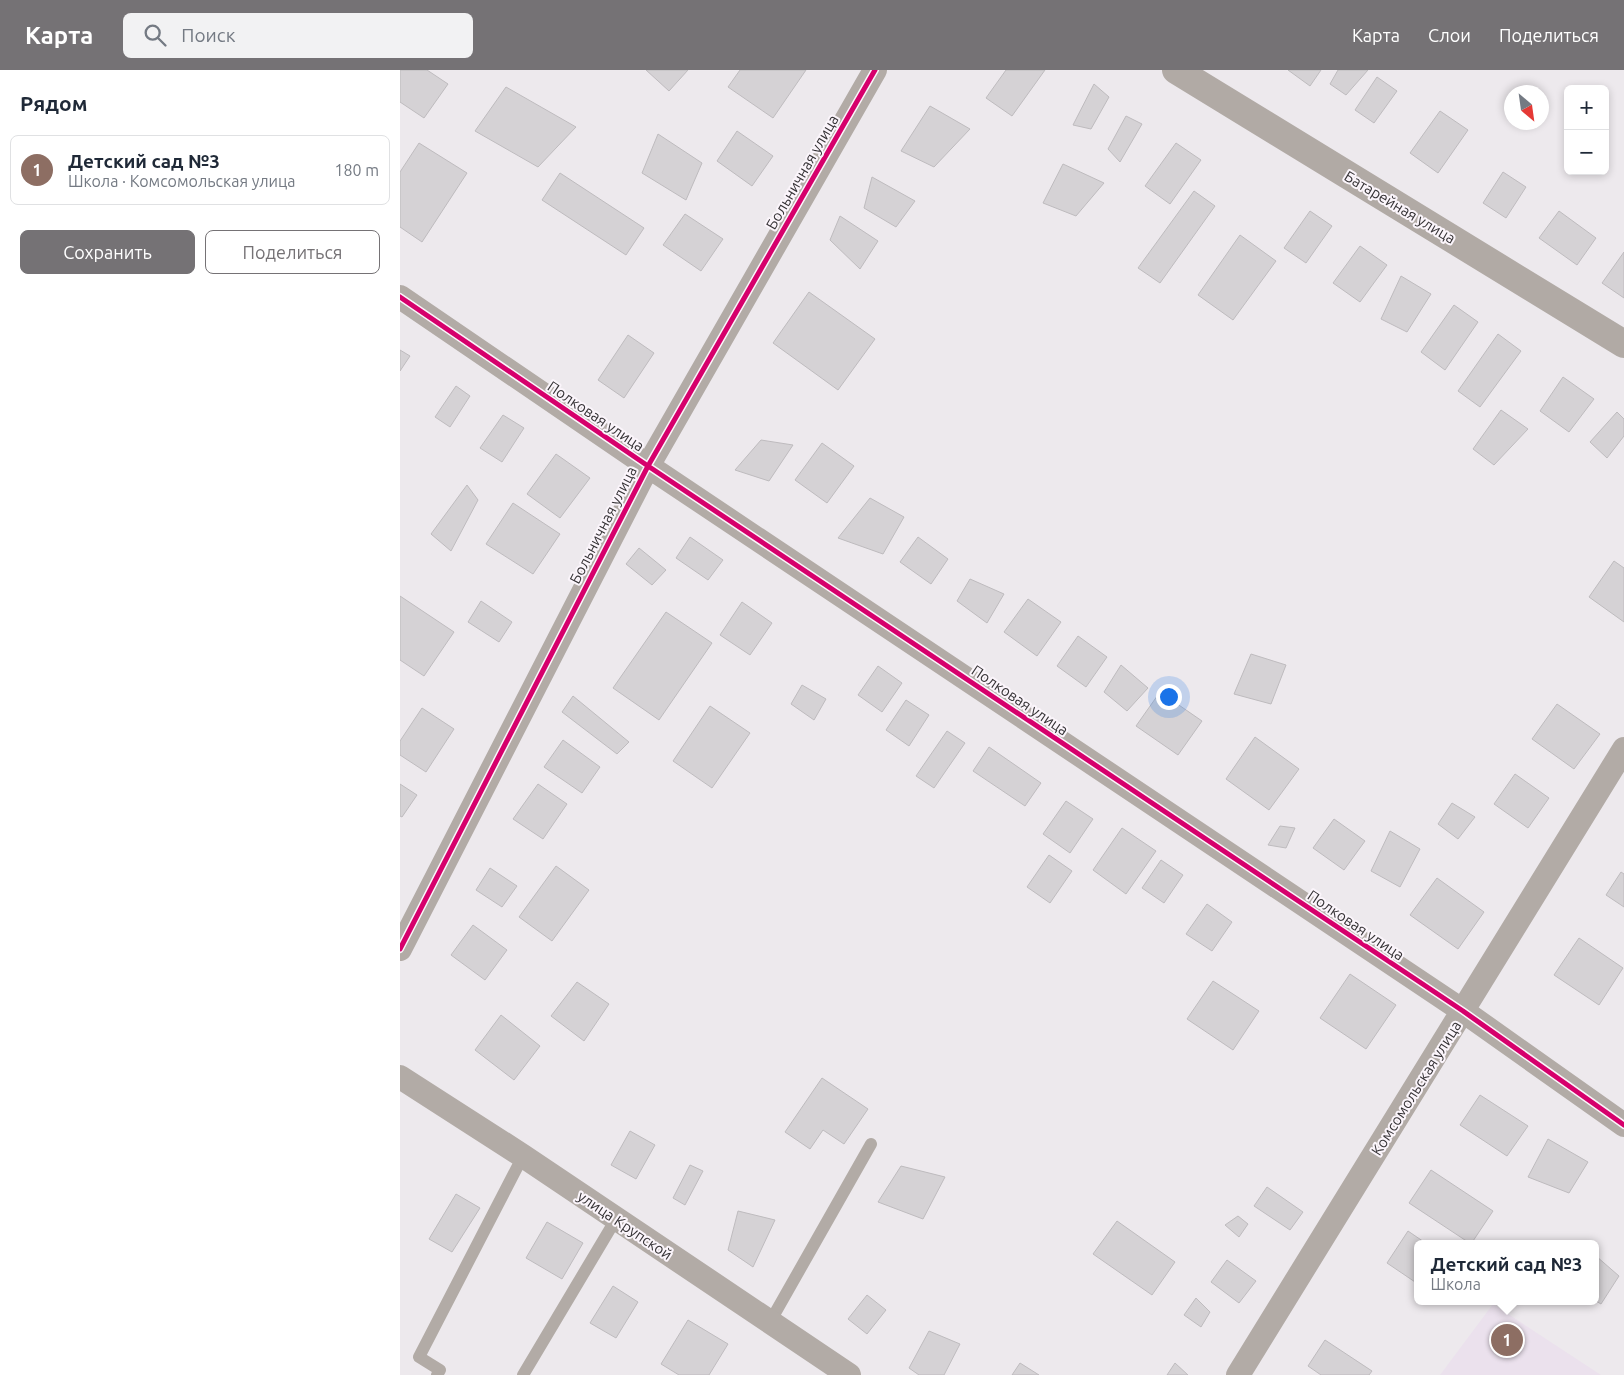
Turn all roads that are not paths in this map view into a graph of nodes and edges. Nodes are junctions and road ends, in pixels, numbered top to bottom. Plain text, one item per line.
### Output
1 (875, 70) edge
2 (1176, 70) edge
3 (400, 297) edge
4 (1624, 344) edge
5 (648, 466) junction
6 (1624, 748) edge
7 (400, 949) edge
8 (1463, 1011) junction
9 (400, 1077) edge
10 (1624, 1125) edge
11 (871, 1144) dead end
12 (522, 1156) junction
13 (616, 1219) junction
14 (770, 1322) junction
15 (1242, 1373) edge
16 (437, 1375) edge
17 (523, 1375) edge
18 (848, 1375) edge

1 - 5 street, Больничная улица
2 - 4 street, Батарейная улица
3 - 5 street, Полковая улица
5 - 7 street, Больничная улица
5 - 8 street, Полковая улица
6 - 8 street, Комсомольская улица
8 - 10 street, Полковая улица
8 - 15 street, Комсомольская улица
9 - 12 street, улица Крупской
11 - 14 lane
12 - 13 street, улица Крупской
12 - 16 lane
13 - 14 street, улица Крупской
13 - 17 lane
14 - 18 street, улица Крупской

